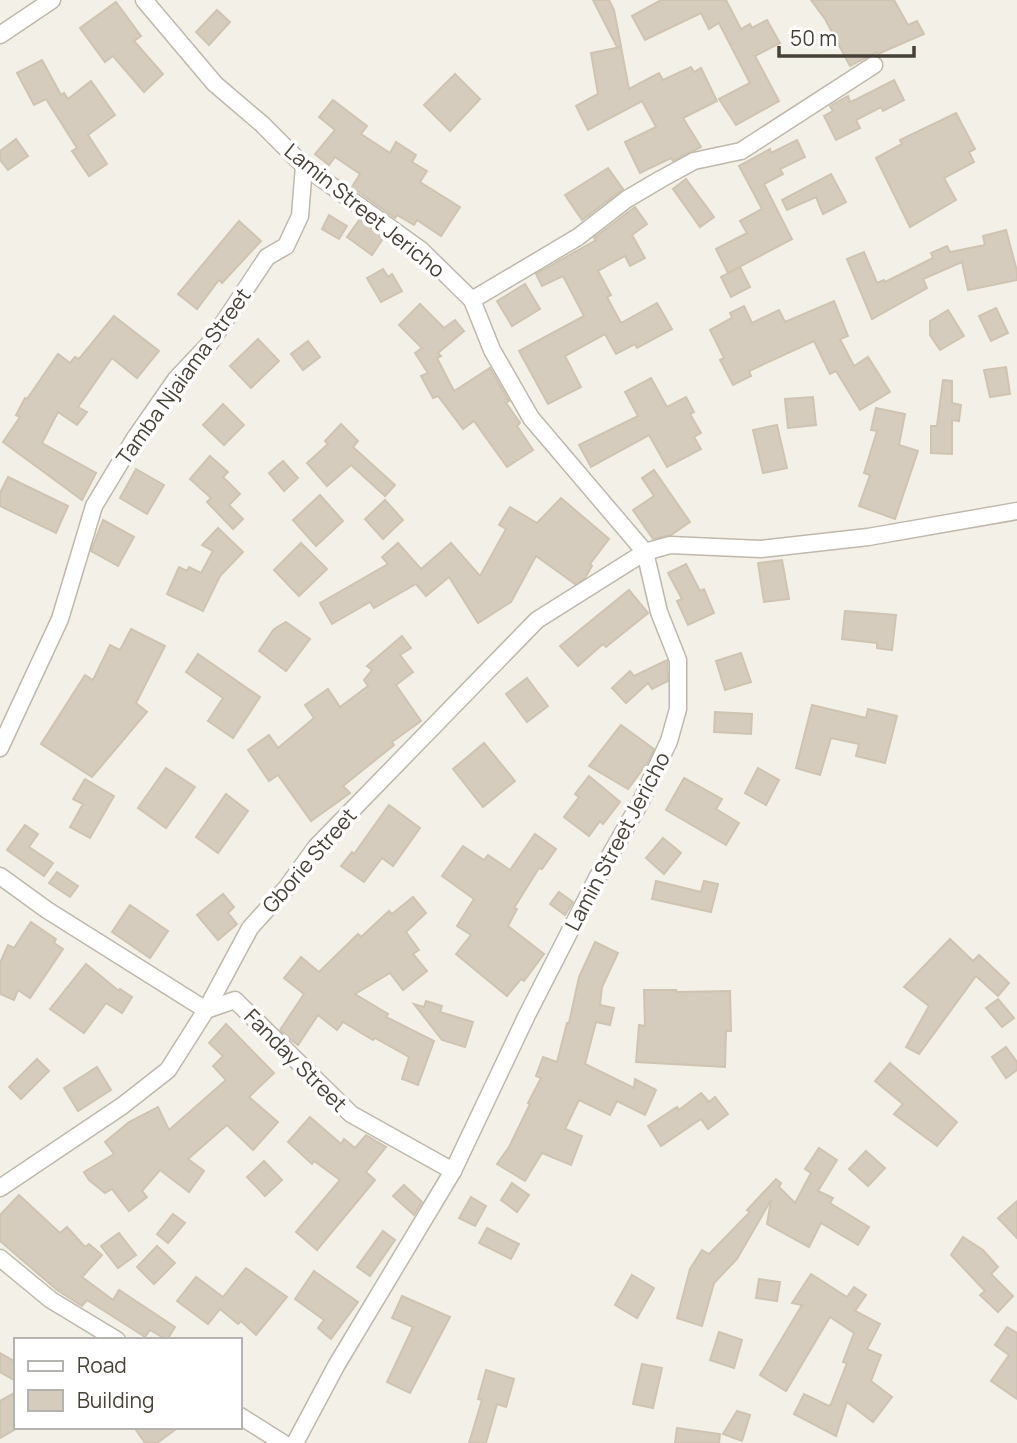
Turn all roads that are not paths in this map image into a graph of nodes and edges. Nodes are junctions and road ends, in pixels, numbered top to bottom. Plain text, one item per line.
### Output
1 (52, 0) edge
2 (144, 0) edge
3 (0, 35) edge
4 (874, 65) dead end
5 (304, 166) junction
6 (472, 300) junction
7 (1017, 511) edge
8 (645, 552) junction
9 (0, 748) edge
10 (0, 876) edge
11 (206, 1010) junction
12 (453, 1171) junction
13 (0, 1188) edge
14 (0, 1258) edge
15 (114, 1338) edge
16 (242, 1417) edge
17 (283, 1443) edge
18 (295, 1443) edge

1 - 3 street
2 - 5 street, Lamin Street Jericho
4 - 6 street
5 - 6 street, Lamin Street Jericho
5 - 9 street, Tamba Njaiama Street
6 - 8 street, Lamin Street Jericho
7 - 8 street
8 - 11 street, Gborie Street
8 - 12 street, Lamin Street Jericho
10 - 11 street
11 - 12 street, Fanday Street
11 - 13 street, Gborie Street
12 - 18 street, Lamin Street Jericho
14 - 15 street
16 - 17 street

